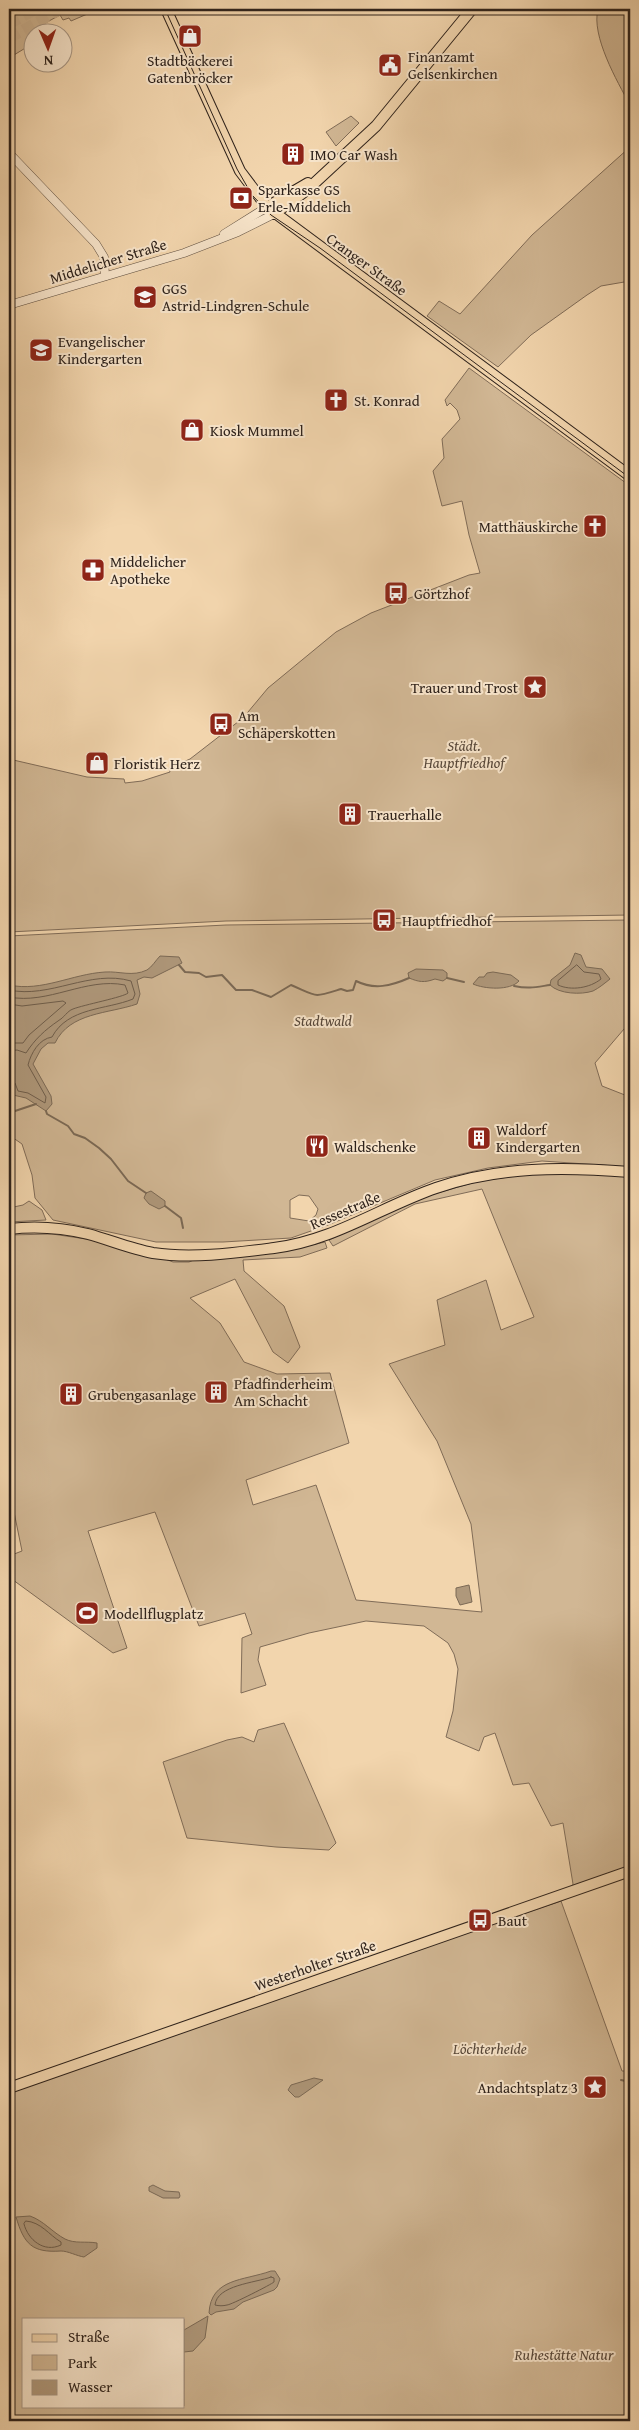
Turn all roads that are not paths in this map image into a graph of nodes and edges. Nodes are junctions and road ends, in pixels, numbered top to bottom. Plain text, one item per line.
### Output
1 (166, 9) edge
2 (472, 9) edge
3 (9, 153) edge
4 (270, 211) junction
5 (105, 276) junction
6 (9, 305) edge
7 (630, 476) edge
8 (630, 1172) edge
9 (9, 1229) edge
10 (630, 1871) edge
11 (9, 2088) edge

1 - 4 main road, Cranger Straße
2 - 4 main road
3 - 5 street
4 - 5 street, Middelicher Straße
4 - 7 main road, Cranger Straße
5 - 6 street, Middelicher Straße
8 - 9 main road, Ressestraße
10 - 11 main road, Westerholter Straße

